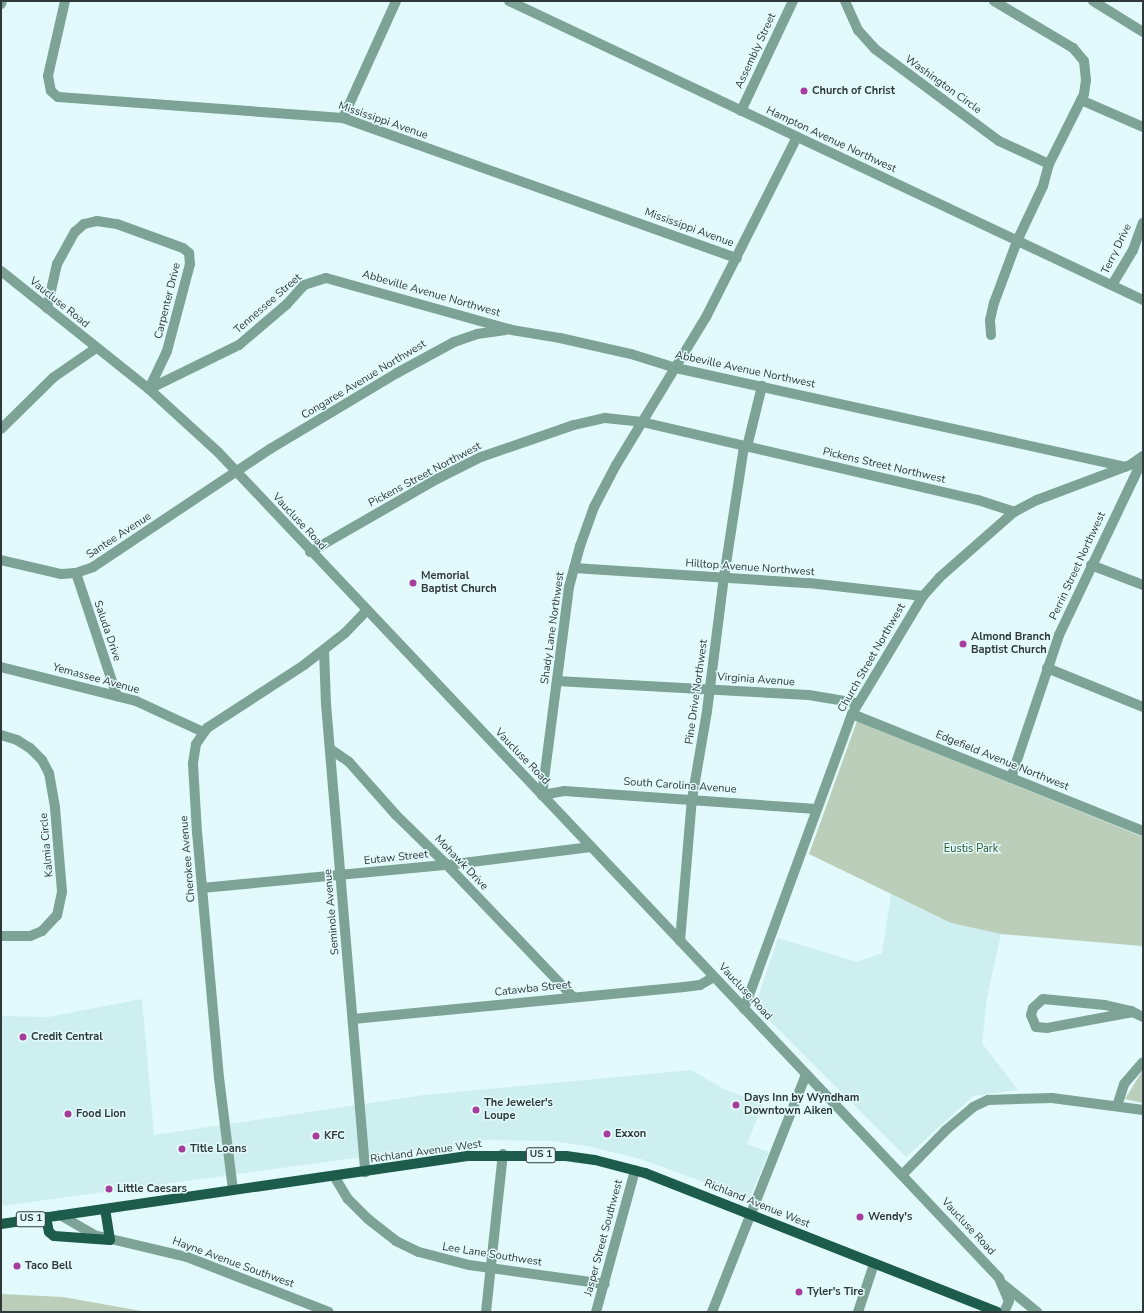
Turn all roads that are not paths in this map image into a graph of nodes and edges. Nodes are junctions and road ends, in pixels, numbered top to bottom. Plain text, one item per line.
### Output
1 (2, 1) edge
2 (65, 1) edge
3 (396, 1) edge
4 (509, 1) edge
5 (845, 1) edge
6 (994, 1) edge
7 (1093, 1) edge
8 (788, 3) edge
9 (1, 4) edge
10 (1143, 32) edge
11 (1080, 100) junction
12 (741, 110) junction
13 (343, 118) junction
14 (1143, 127) edge
15 (797, 137) junction
16 (1049, 164) junction
17 (1143, 223) edge
18 (1017, 241) junction
19 (737, 258) junction
20 (1, 271) edge
21 (316, 280) joint
22 (1112, 285) junction
23 (1143, 300) edge
24 (47, 308) junction
25 (512, 330) junction
26 (991, 335) dead end
27 (96, 348) junction
28 (676, 368) junction
29 (762, 386) junction
30 (149, 389) junction
31 (642, 422) junction
32 (1, 429) edge
33 (745, 447) junction
34 (1143, 457) edge
35 (1125, 467) junction
36 (236, 472) junction
37 (1139, 474) edge
38 (1014, 512) junction
39 (310, 552) junction
40 (1, 560) edge
41 (1091, 565) junction
42 (574, 568) junction
43 (76, 574) junction
44 (724, 577) junction
45 (1143, 585) edge
46 (923, 596) junction
47 (366, 610) junction
48 (324, 650) junction
49 (1, 667) edge
50 (1047, 668) junction
51 (558, 681) junction
52 (710, 689) junction
53 (117, 696) junction
54 (857, 703) junction
55 (1143, 707) edge
56 (852, 714) junction
57 (203, 732) junction
58 (1, 735) edge
59 (330, 749) junction
60 (1011, 778) junction
61 (542, 795) junction
62 (692, 799) junction
63 (816, 809) junction
64 (1143, 831) edge
65 (591, 847) junction
66 (448, 865) junction
67 (341, 876) junction
68 (202, 888) junction
69 (1, 936) edge
70 (680, 942) junction
71 (714, 977) junction
72 (573, 996) junction
73 (744, 1009) junction
74 (1133, 1012) junction
75 (1143, 1017) edge
76 (353, 1019) junction
77 (1143, 1062) edge
78 (806, 1075) junction
79 (1117, 1106) junction
80 (1143, 1110) edge
81 (503, 1154) junction
82 (635, 1170) junction
83 (365, 1172) junction
84 (902, 1175) junction
85 (334, 1176) junction
86 (233, 1190) junction
87 (105, 1209) junction
88 (60, 1215) junction
89 (750, 1216) junction
90 (46, 1217) junction
91 (1, 1224) edge
92 (110, 1240) junction
93 (874, 1264) junction
94 (492, 1268) junction
95 (605, 1284) junction
96 (1002, 1284) junction
97 (330, 1312) edge
98 (486, 1312) edge
99 (596, 1312) edge
100 (712, 1312) edge
101 (858, 1312) edge
102 (997, 1312) edge
103 (1004, 1312) edge
104 (1037, 1312) edge

1 - 9 street
2 - 13 street, Mississippi Avenue
3 - 13 street
4 - 12 street, Hampton Avenue Northwest
5 - 16 street, Washington Circle
6 - 11 street
7 - 10 street
8 - 12 street, Assembly Street
11 - 14 street
11 - 16 street
12 - 15 street, Hampton Avenue Northwest
13 - 19 street, Mississippi Avenue
15 - 18 street, Hampton Avenue Northwest
15 - 19 street, Shady Lane Northwest
16 - 18 street
17 - 22 street, Terry Drive
18 - 22 street, Hampton Avenue Northwest
18 - 26 street
19 - 28 street, Shady Lane Northwest
20 - 24 street, Vaucluse Road
21 - 25 street, Abbeville Avenue Northwest
21 - 30 street, Tennessee Street
22 - 23 street, Hampton Avenue Northwest
24 - 27 street, Vaucluse Road
24 - 30 street, Carpenter Drive
25 - 28 street, Abbeville Avenue Northwest
25 - 36 street, Congaree Avenue Northwest
27 - 30 street, Vaucluse Road
27 - 32 street
28 - 29 street, Abbeville Avenue Northwest
28 - 31 street, Shady Lane Northwest
29 - 33 street, Pine Drive Northwest
29 - 35 street, Abbeville Avenue Northwest
30 - 36 street, Vaucluse Road
31 - 33 street, Pickens Street Northwest
31 - 39 street, Pickens Street Northwest
31 - 42 street, Shady Lane Northwest
33 - 38 street, Pickens Street Northwest
33 - 44 street, Pine Drive Northwest
34 - 35 street, Church Street Northwest
34 - 37 street, Perrin Street Northwest
35 - 38 street, Church Street Northwest
36 - 39 street, Vaucluse Road
36 - 43 street, Santee Avenue
37 - 41 street, Perrin Street Northwest
38 - 46 street, Church Street Northwest
39 - 47 street, Vaucluse Road
40 - 43 street, Santee Avenue
41 - 45 street
41 - 50 street, Perrin Street Northwest
42 - 44 street, Hilltop Avenue Northwest
42 - 51 street, Shady Lane Northwest
43 - 53 street, Saluda Drive
44 - 46 street, Hilltop Avenue Northwest
44 - 52 street, Pine Drive Northwest
46 - 54 street, Church Street Northwest
47 - 48 street
47 - 61 street, Vaucluse Road
48 - 57 street
48 - 59 street, Seminole Avenue
49 - 53 street, Yemassee Avenue
50 - 55 street
50 - 60 street, Perrin Street Northwest
51 - 52 street, Virginia Avenue
51 - 61 street, Shady Lane Northwest
52 - 54 street, Virginia Avenue
52 - 62 street, Pine Drive Northwest
53 - 57 street, Yemassee Avenue
54 - 56 street, Church Street Northwest
56 - 60 street, Edgefield Avenue Northwest
56 - 63 street, Church Street Northwest
57 - 68 street, Cherokee Avenue
58 - 69 street, Kalmia Circle
59 - 66 street, Mohawk Drive
59 - 67 street, Seminole Avenue
60 - 64 street, Edgefield Avenue Northwest
61 - 62 street, South Carolina Avenue
61 - 65 street, Vaucluse Road
62 - 63 street, South Carolina Avenue
62 - 70 street, Pine Drive Northwest
63 - 73 street, Church Street Northwest
65 - 66 street, Eutaw Street
65 - 70 street, Vaucluse Road
66 - 67 street, Eutaw Street
66 - 72 street, Mohawk Drive
67 - 68 street, Eutaw Street
67 - 76 street, Seminole Avenue
68 - 86 street, Cherokee Avenue
70 - 71 street, Vaucluse Road
71 - 72 street, Catawba Street
71 - 73 street, Vaucluse Road
72 - 76 street, Catawba Street
73 - 78 street, Vaucluse Road
74 - 74 street
74 - 75 street
76 - 83 street, Seminole Avenue
77 - 79 street
78 - 84 street, Vaucluse Road
78 - 89 street
79 - 80 street
79 - 84 street
81 - 82 main road, Richland Avenue West / US 1
81 - 83 main road, Richland Avenue West / US 1
81 - 94 street
82 - 89 main road, Richland Avenue West / US 1
82 - 95 street, Jasper Street Southwest
83 - 85 main road, Richland Avenue West / US 1
84 - 96 street, Vaucluse Road
85 - 86 main road, Richland Avenue West / US 1
85 - 94 street, Lee Lane Southwest
86 - 87 main road, Richland Avenue West / US 1
87 - 88 main road, Richland Avenue West / US 1
87 - 92 main road
88 - 90 main road, Richland Avenue West / US 1
88 - 92 street, Hayne Avenue Southwest
89 - 93 main road, Richland Avenue West / US 1
89 - 100 street
90 - 91 main road, Richland Avenue West / US 1
90 - 92 main road
92 - 97 street, Hayne Avenue Southwest
93 - 101 street
93 - 102 main road, Richland Avenue West / US 1
94 - 95 street, Lee Lane Southwest
94 - 98 street
95 - 99 street, Jasper Street Southwest
96 - 103 street
96 - 104 street

